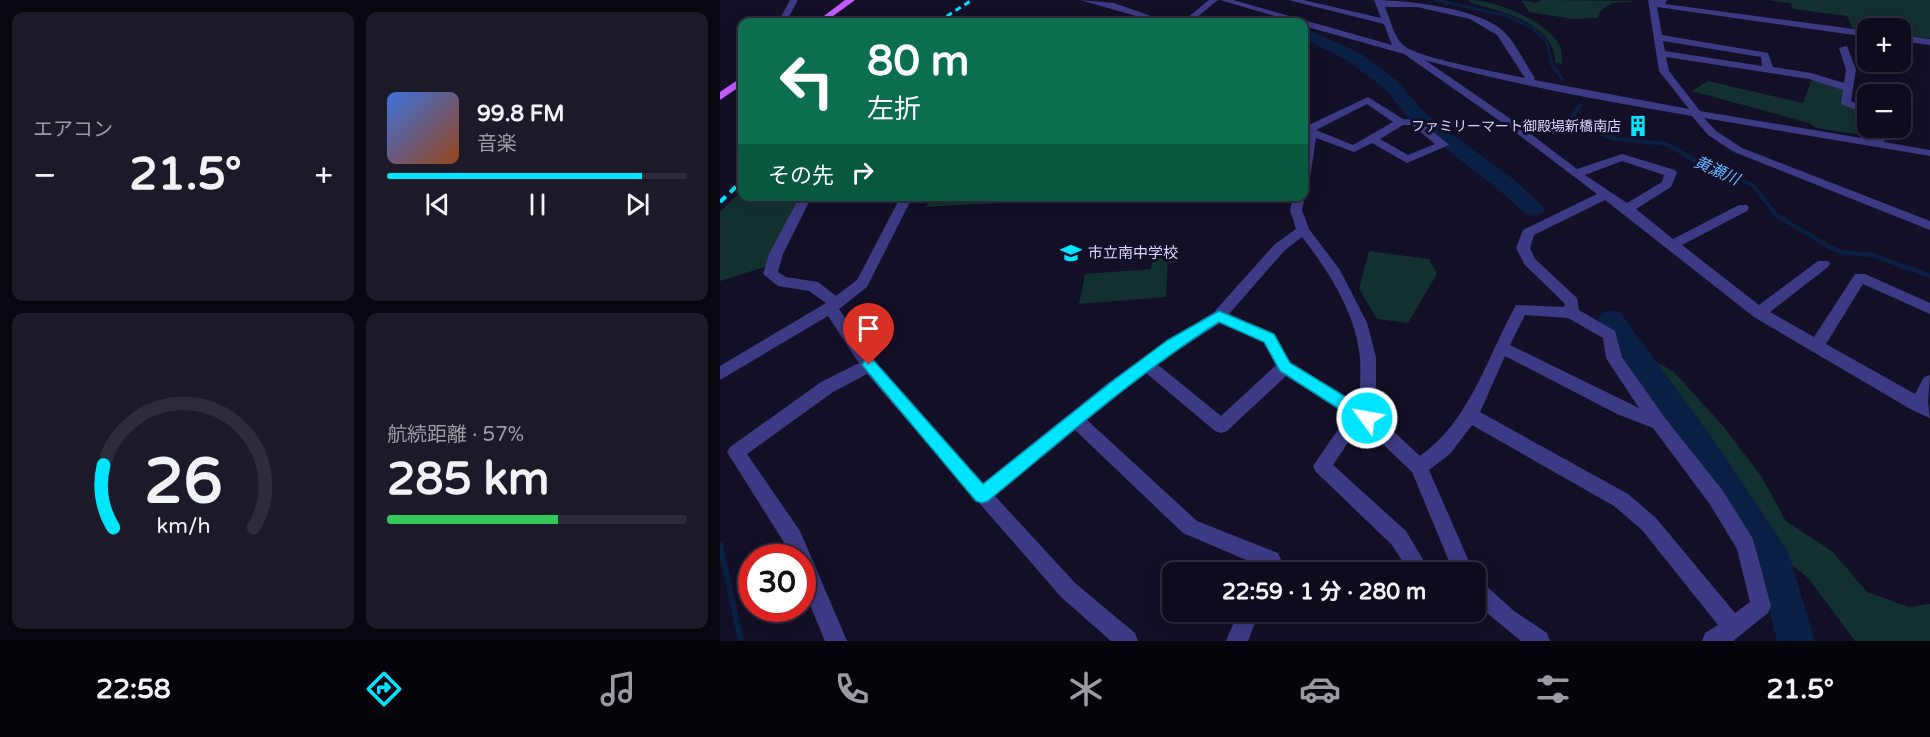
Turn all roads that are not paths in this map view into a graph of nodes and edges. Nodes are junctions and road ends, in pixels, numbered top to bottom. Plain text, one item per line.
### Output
1 (794, 0) edge
2 (851, 0) edge
3 (1214, 0) edge
4 (1224, 0) edge
5 (1292, 0) edge
6 (1655, 1) edge
7 (1380, 2) edge
8 (1075, 11) edge
9 (784, 18) edge
10 (826, 18) edge
11 (1047, 18) edge
12 (1152, 18) edge
13 (1191, 18) edge
14 (1286, 18) edge
15 (1387, 22) junction
16 (1308, 24) edge
17 (1857, 32) edge
18 (1657, 37) junction
19 (1911, 39) edge
20 (1930, 42) edge
21 (1844, 48) dead end
22 (1407, 52) junction
23 (1660, 53) junction
24 (1772, 72) junction
25 (1528, 82) junction
26 (738, 83) edge
27 (1848, 88) junction
28 (720, 97) edge
29 (1857, 107) edge
30 (1696, 114) junction
31 (1401, 122) junction
32 (1308, 127) edge
33 (1371, 138) junction
34 (1880, 138) edge
35 (1878, 145) junction
36 (1928, 150) edge
37 (1575, 174) junction
38 (1605, 195) junction
39 (803, 201) edge
40 (905, 201) edge
41 (1298, 201) edge
42 (1743, 208) dead end
43 (1627, 209) junction
44 (1930, 226) edge
45 (1303, 230) junction
46 (1672, 244) junction
47 (1823, 264) dead end
48 (833, 306) junction
49 (1930, 309) edge
50 (1571, 313) junction
51 (1759, 313) junction
52 (1219, 316) junction
53 (1816, 347) junction
54 (1501, 348) junction
55 (869, 365) junction
56 (1147, 365) junction
57 (1285, 367) junction
58 (720, 374) edge
59 (1930, 382) edge
60 (1924, 408) edge
61 (1363, 415) junction
62 (1470, 416) junction
63 (1075, 419) junction
64 (1659, 423) junction
65 (1419, 467) junction
66 (982, 495) junction
67 (795, 544) edge
68 (1270, 562) edge
69 (1413, 562) edge
70 (1459, 562) edge
71 (816, 593) edge
72 (1486, 599) edge
73 (1245, 622) edge
74 (1734, 628) junction
75 (836, 641) edge
76 (1127, 641) edge
77 (1237, 641) edge
78 (1539, 641) edge
79 (1713, 641) edge

1 - 9 street
2 - 10 main road
3 - 13 street
4 - 14 street
5 - 15 street
6 - 17 street
6 - 18 street
7 - 15 street
7 - 25 street
8 - 11 street
8 - 12 street
15 - 22 street
16 - 22 street
18 - 23 street
18 - 24 street
19 - 20 street
21 - 27 street
22 - 25 street
22 - 37 street
23 - 24 street
23 - 30 street
24 - 27 street
25 - 30 street
26 - 28 main road
27 - 29 street
30 - 35 street
30 - 44 street
31 - 32 street
31 - 33 street
31 - 33 street
32 - 33 street
34 - 35 street
35 - 36 street
37 - 38 street
37 - 43 street
38 - 43 street
38 - 50 street
39 - 48 street
40 - 48 street
41 - 45 street
42 - 46 street
43 - 46 street
45 - 52 street
45 - 61 street
46 - 51 street
47 - 51 street
48 - 55 street
48 - 58 street
49 - 53 street
50 - 54 street
50 - 64 street
51 - 53 street
52 - 56 street
52 - 57 street
53 - 60 street
54 - 62 street
54 - 64 street
55 - 66 street
55 - 67 street
56 - 57 street
56 - 63 street
57 - 61 street
59 - 60 street
61 - 65 street
61 - 69 street
62 - 65 street
62 - 74 street
63 - 66 street
63 - 68 street
64 - 74 street
65 - 70 street
66 - 76 street
71 - 75 street
72 - 78 street
73 - 77 street
74 - 79 street

